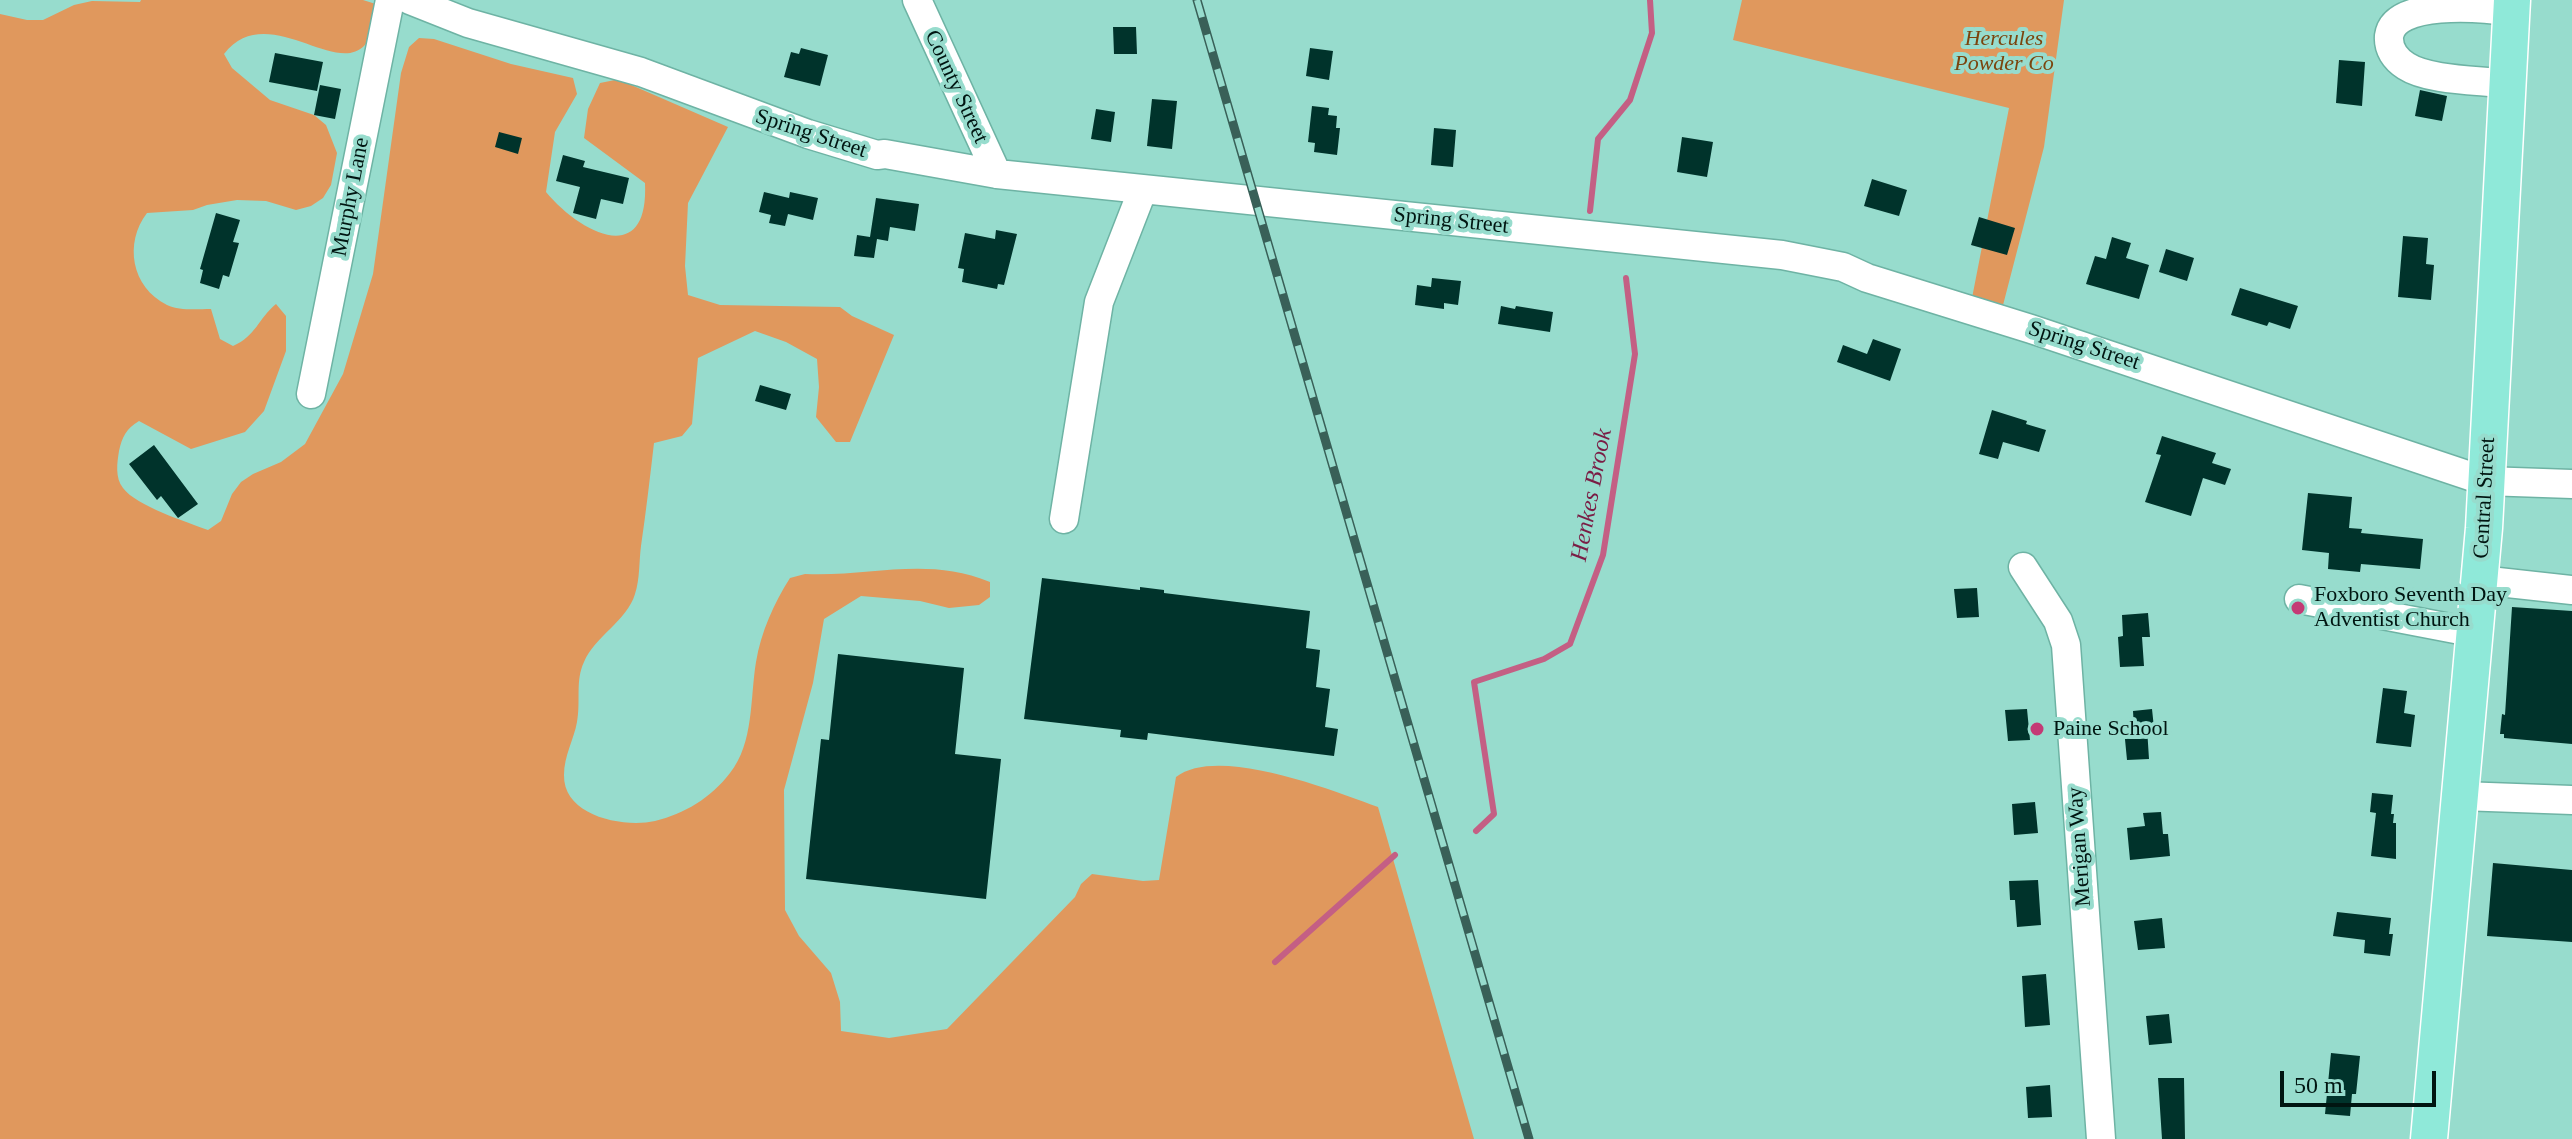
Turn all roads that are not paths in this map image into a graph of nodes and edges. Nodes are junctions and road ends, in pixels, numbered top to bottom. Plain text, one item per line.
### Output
1 (390, 0) edge
2 (410, 0) edge
3 (917, 0) edge
4 (2512, 6) edge
5 (2508, 84) junction
6 (997, 174) junction
7 (1143, 189) junction
8 (311, 394) dead end
9 (2485, 481) junction
10 (2572, 484) edge
11 (1064, 519) dead end
12 (2023, 567) dead end
13 (2480, 580) junction
14 (2572, 590) edge
15 (2299, 599) dead end
16 (2476, 633) junction
17 (2461, 796) junction
18 (2572, 800) edge
19 (2101, 1139) edge
20 (2429, 1139) edge

1 - 8 street, Murphy Lane
2 - 6 street, Spring Street
3 - 6 street, County Street
4 - 5 main road, Central Street
4 - 5 street
5 - 9 main road, Central Street
6 - 7 street, Spring Street
7 - 9 street, Spring Street
7 - 11 street
9 - 10 street, Spring Street
9 - 13 main road, Central Street
12 - 19 street, Merigan Way
13 - 14 street
13 - 16 main road, Central Street
15 - 16 street
16 - 17 main road, Central Street
17 - 18 street
17 - 20 main road, Central Street

